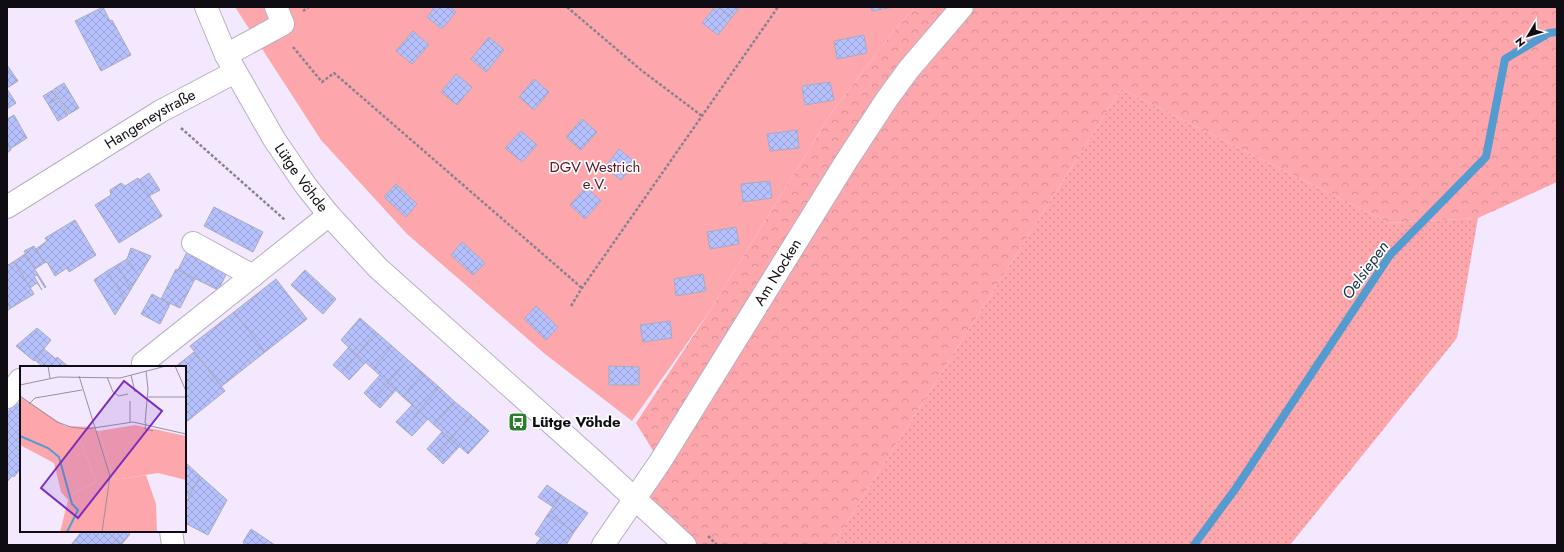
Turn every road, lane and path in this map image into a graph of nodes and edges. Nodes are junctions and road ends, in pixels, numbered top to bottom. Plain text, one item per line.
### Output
1 (206, 7) edge
2 (567, 7) edge
3 (778, 7) edge
4 (962, 7) edge
5 (276, 17) edge
6 (231, 64) junction
7 (702, 116) junction
8 (179, 126) dead end
9 (7, 207) edge
10 (329, 215) junction
11 (304, 235) junction
12 (193, 243) dead end
13 (253, 276) junction
14 (582, 288) junction
15 (571, 306) dead end
16 (143, 363) dead end
17 (20, 380) edge
18 (7, 397) edge
19 (635, 498) junction
20 (171, 532) edge
21 (706, 534) dead end
22 (173, 545) edge
23 (603, 545) edge
24 (685, 545) edge
25 (717, 545) edge

1 - 6 street
2 - 7 path
3 - 7 path
4 - 19 street, Am Nocken
5 - 6 street, Hangeneystraße
5 - 14 path
6 - 9 street, Hangeneystraße
6 - 10 street, Lütge Vöhde
7 - 14 path
8 - 11 path
10 - 11 street
10 - 19 street, Lütge Vöhde
11 - 13 street
12 - 13 street
13 - 16 street
14 - 15 path
17 - 18 street
19 - 23 street, Am Nocken
19 - 24 street, Lütge Vöhde
20 - 22 street
21 - 25 path

